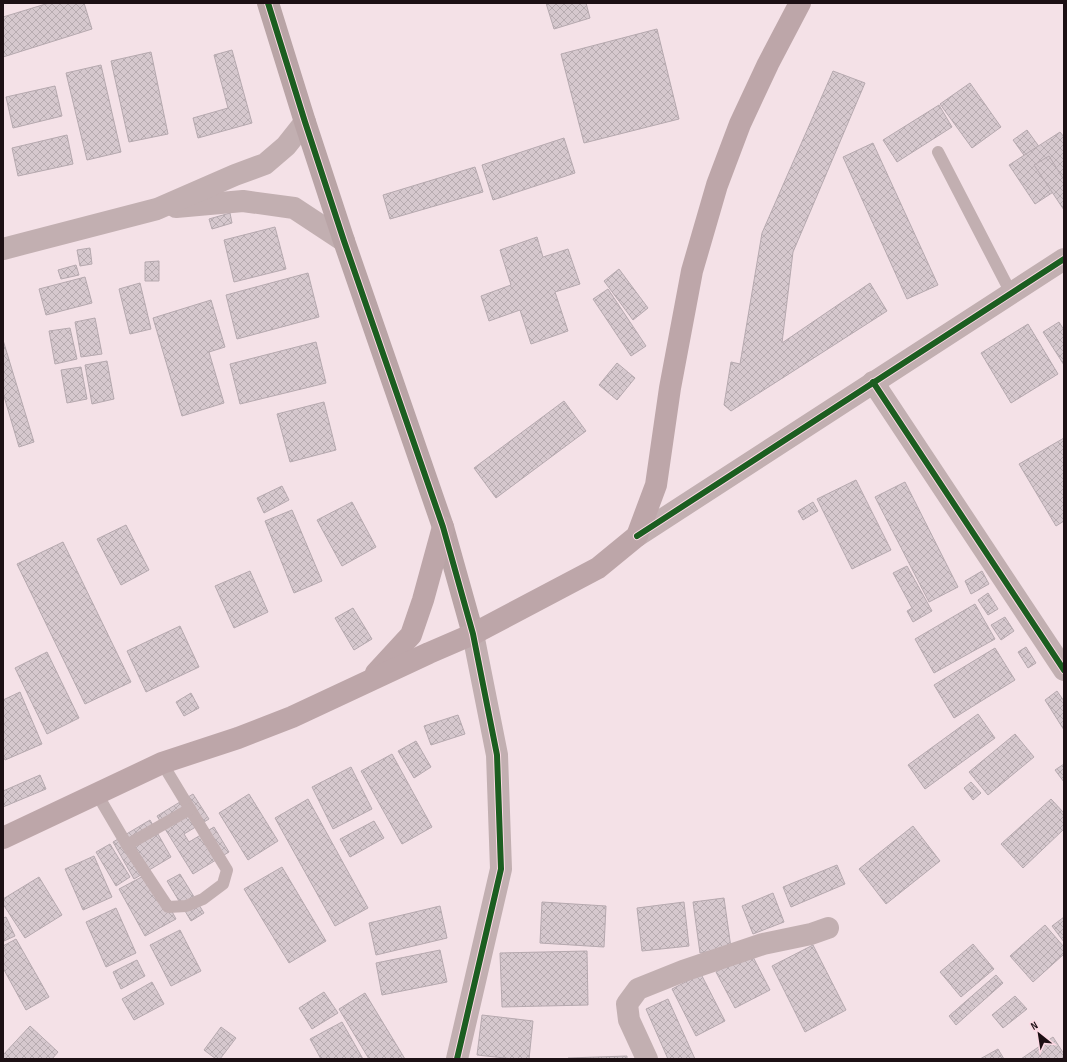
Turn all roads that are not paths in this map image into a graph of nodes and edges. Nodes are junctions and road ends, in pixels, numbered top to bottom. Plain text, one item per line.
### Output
1 (268, 3) edge
2 (800, 3) edge
3 (305, 122) junction
4 (938, 152) dead end
5 (157, 209) junction
6 (344, 241) junction
7 (3, 249) edge
8 (1064, 259) edge
9 (1011, 293) junction
10 (873, 382) junction
11 (443, 527) junction
12 (637, 536) junction
13 (473, 634) junction
14 (1064, 670) edge
15 (370, 680) junction
16 (162, 763) junction
17 (97, 794) junction
18 (190, 809) junction
19 (3, 838) edge
20 (127, 845) junction
21 (828, 928) dead end
22 (457, 1059) edge
23 (647, 1059) edge

1 - 3 street
2 - 12 main road
3 - 5 street
3 - 6 street
4 - 9 lane
5 - 6 street
5 - 7 street
6 - 11 street
8 - 9 street
9 - 10 street
10 - 12 street
10 - 14 street
11 - 13 street
11 - 15 main road
12 - 13 main road
13 - 15 main road
13 - 22 street
15 - 16 main road
16 - 17 main road
16 - 18 lane
17 - 19 main road
17 - 20 lane
18 - 20 lane
18 - 20 lane
21 - 23 street

